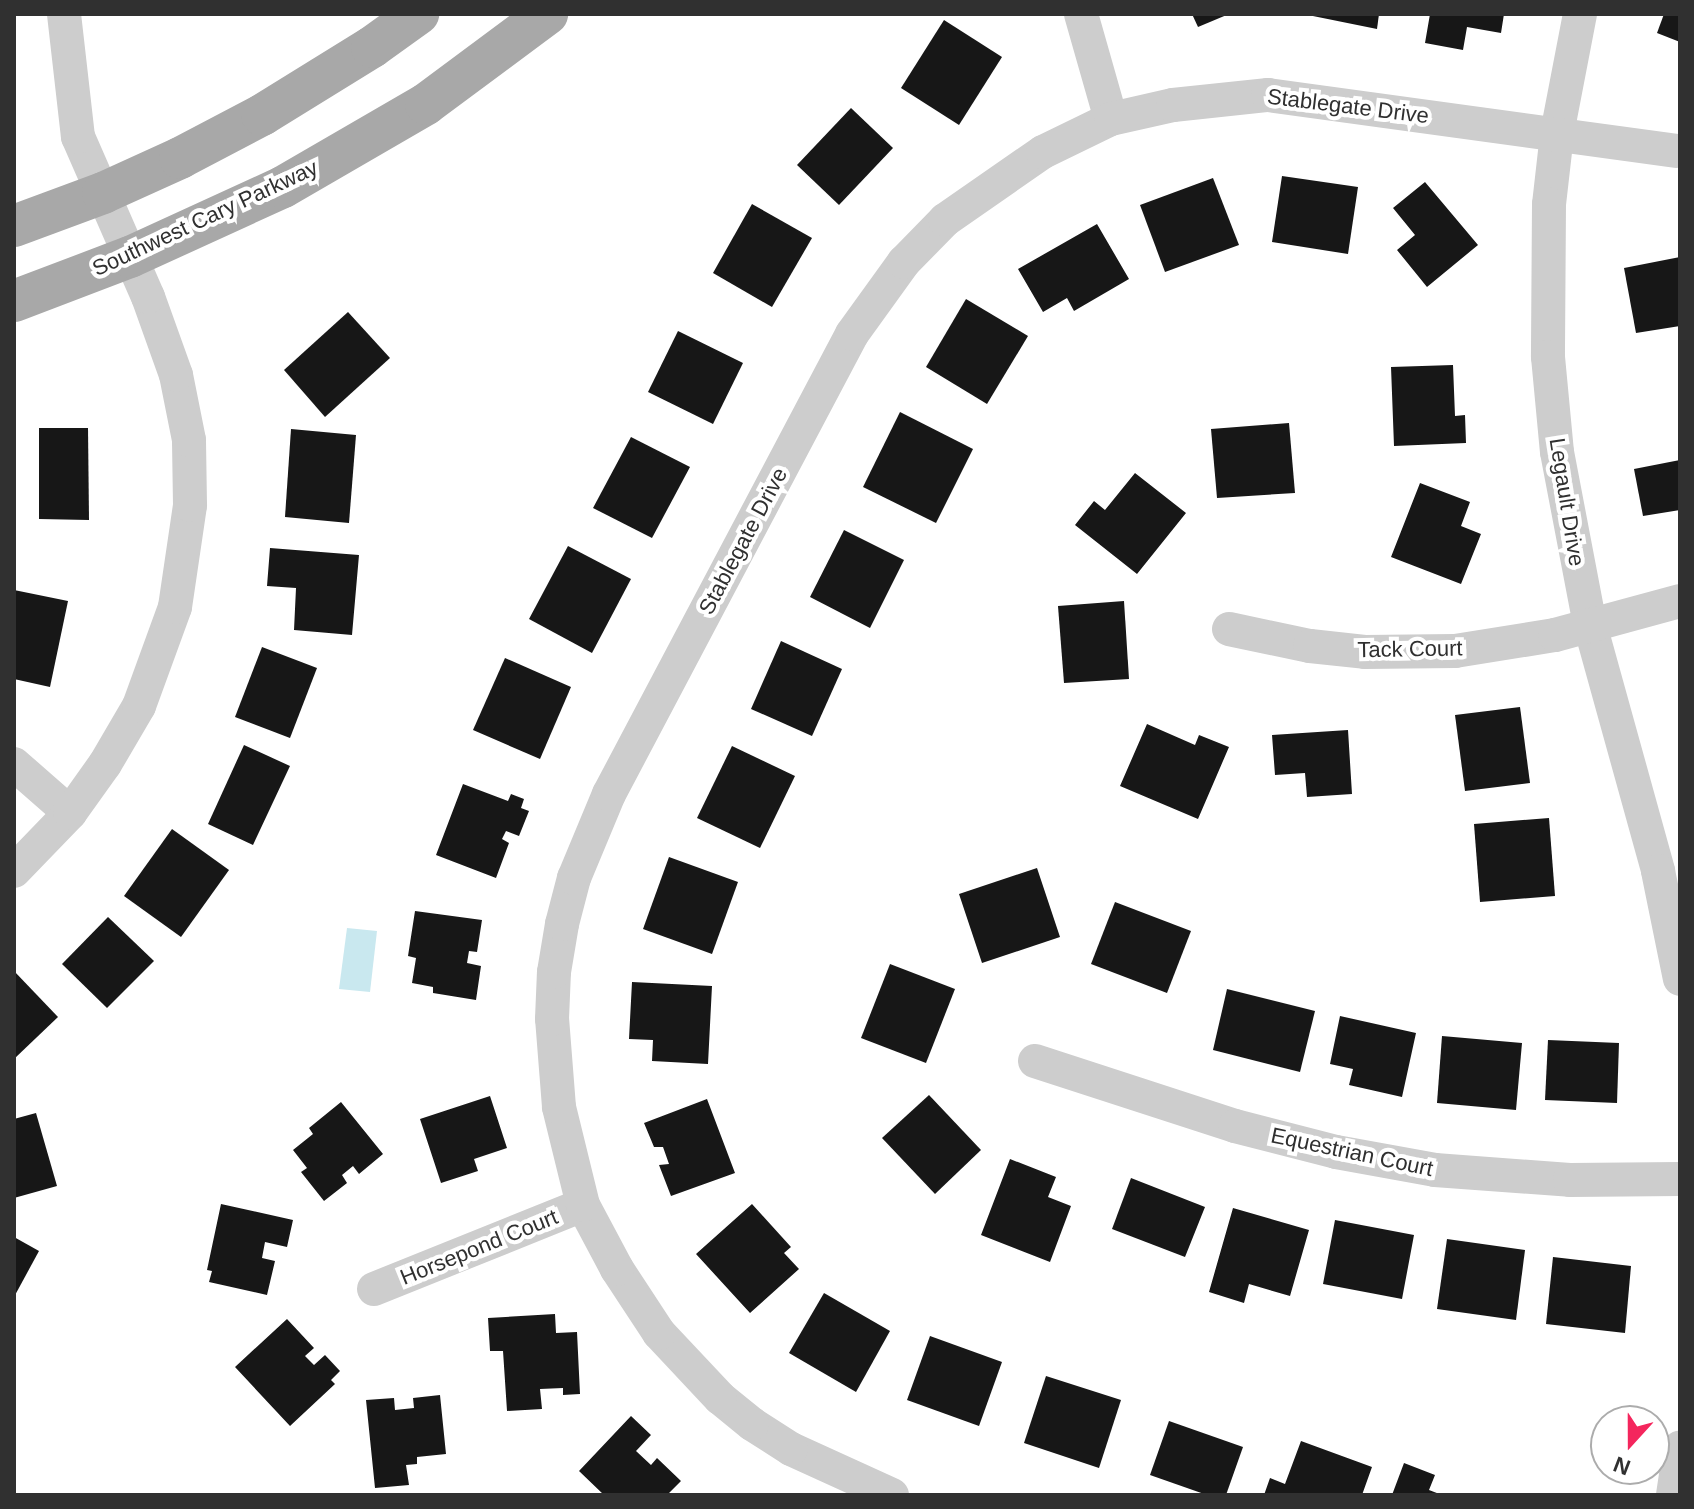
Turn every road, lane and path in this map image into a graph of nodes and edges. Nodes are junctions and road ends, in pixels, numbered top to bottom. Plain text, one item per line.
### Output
1 (64, 14) edge
2 (418, 14) edge
3 (547, 14) edge
4 (1081, 14) edge
5 (1580, 14) edge
6 (1111, 119) junction
7 (1557, 134) junction
8 (1676, 151) dead end
9 (103, 193) junction
10 (14, 226) edge
11 (130, 257) junction
12 (14, 301) edge
13 (1680, 601) edge
14 (1590, 625) junction
15 (1229, 629) dead end
16 (14, 764) edge
17 (70, 813) junction
18 (14, 871) edge
19 (1680, 979) edge
20 (1035, 1061) dead end
21 (1680, 1179) edge
22 (583, 1205) junction
23 (374, 1289) dead end
24 (1680, 1448) edge
25 (892, 1495) edge
26 (1673, 1495) edge

1 - 9 street
2 - 9 main road
3 - 11 main road, Southwest Cary Parkway
4 - 6 street
5 - 7 street, Legault Drive
6 - 7 street, Stablegate Drive
6 - 22 street, Stablegate Drive
7 - 8 street, Stablegate Drive
7 - 14 street, Legault Drive
9 - 10 main road
9 - 11 street
11 - 12 main road, Southwest Cary Parkway
11 - 17 street
13 - 14 street, Tack Court
14 - 15 street, Tack Court
14 - 19 street, Legault Drive
16 - 17 street
17 - 18 street
20 - 21 street, Equestrian Court
22 - 23 street, Horsepond Court
22 - 25 street, Stablegate Drive
24 - 26 street

